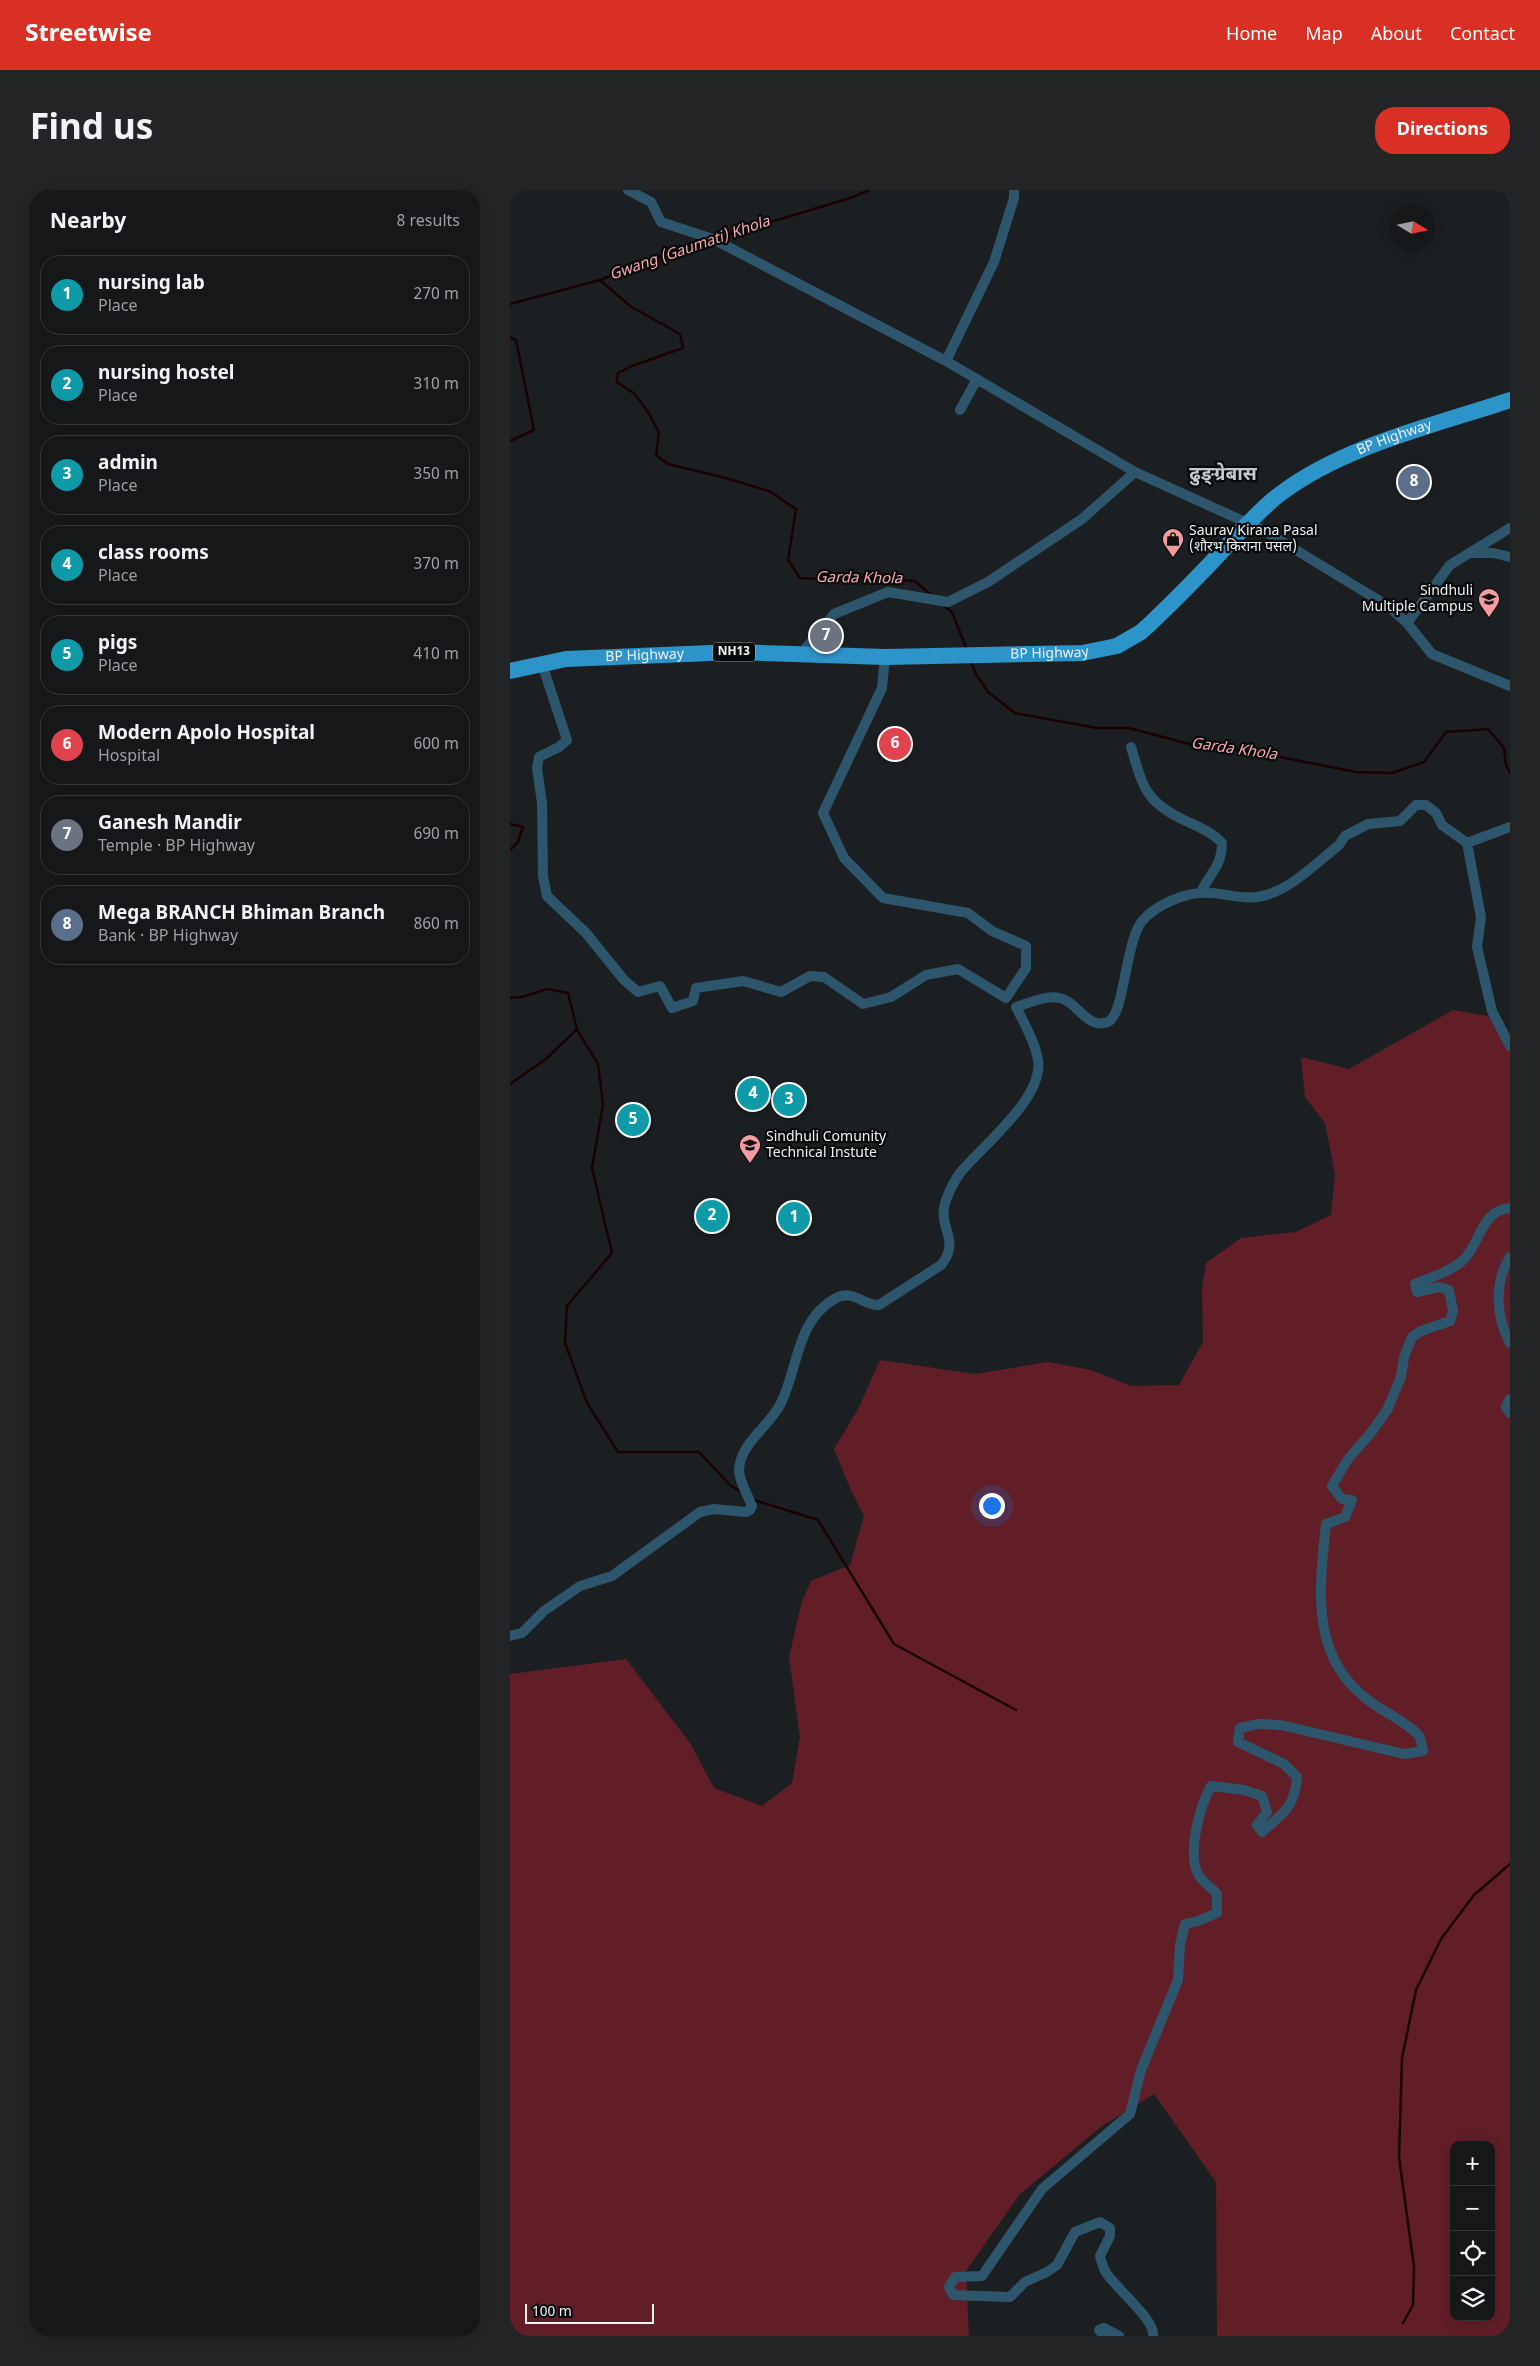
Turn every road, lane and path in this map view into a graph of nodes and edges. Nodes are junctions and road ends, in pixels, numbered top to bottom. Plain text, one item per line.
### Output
1 (628, 190) edge
2 (1014, 190) edge
3 (946, 361) junction
4 (977, 379) junction
5 (1510, 400) edge
6 (960, 410) dead end
7 (1135, 472) junction
8 (1246, 524) junction
9 (1510, 528) edge
10 (1468, 553) junction
11 (1510, 558) edge
12 (1407, 624) junction
13 (801, 654) junction
14 (885, 657) junction
15 (542, 664) junction
16 (510, 671) edge
17 (1510, 686) edge
18 (1131, 747) dead end
19 (1510, 827) edge
20 (1467, 843) junction
21 (1201, 892) junction
22 (1006, 998) junction
23 (1016, 1007) junction
24 (1510, 1046) edge
25 (1510, 1208) edge
26 (1510, 1257) edge
27 (1510, 1343) edge
28 (1510, 1399) edge
29 (1510, 1413) edge
30 (510, 1636) edge
31 (1104, 2336) edge
32 (1119, 2336) edge
33 (1153, 2336) edge

1 - 3 street
2 - 3 street
3 - 4 street
4 - 6 street
4 - 7 street
5 - 8 highway, BP Highway / NH13
7 - 8 street
7 - 13 street
8 - 12 street
8 - 14 highway, BP Highway / NH13
9 - 10 street
10 - 11 street
10 - 12 street
12 - 17 street
13 - 14 highway, BP Highway / NH13
13 - 15 highway, BP Highway / NH13
14 - 22 street
15 - 16 highway, BP Highway / NH13
15 - 22 street
18 - 21 street
19 - 20 street
20 - 21 street
20 - 24 street
21 - 23 street
22 - 23 street
23 - 30 street
25 - 33 street
26 - 27 street
28 - 29 street
31 - 32 street

